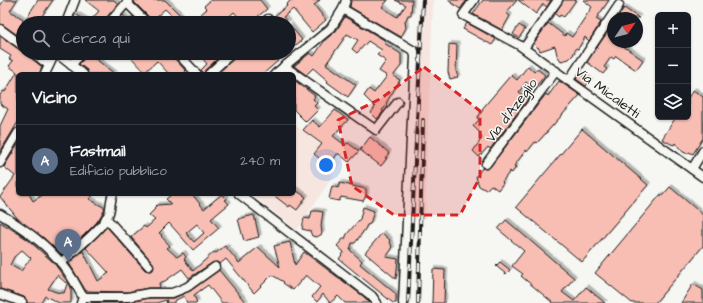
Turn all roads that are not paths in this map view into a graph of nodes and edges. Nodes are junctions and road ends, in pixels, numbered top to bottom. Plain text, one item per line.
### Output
1 (75, 0) edge
2 (346, 0) edge
3 (474, 0) edge
4 (558, 0) edge
5 (128, 1) edge
6 (619, 5) dead end
7 (343, 9) junction
8 (69, 16) edge
9 (115, 16) edge
10 (141, 16) edge
11 (0, 29) edge
12 (16, 41) edge
13 (524, 48) junction
14 (296, 56) edge
15 (42, 60) edge
16 (52, 60) edge
17 (64, 60) edge
18 (76, 60) edge
19 (184, 60) edge
20 (224, 60) edge
21 (291, 60) edge
22 (49, 65) junction
23 (71, 65) junction
24 (284, 66) junction
25 (556, 71) junction
26 (47, 72) edge
27 (80, 72) edge
28 (195, 72) edge
29 (211, 72) edge
30 (277, 72) edge
31 (293, 72) edge
32 (296, 74) edge
33 (569, 80) junction
34 (398, 102) dead end
35 (16, 136) edge
36 (703, 151) edge
37 (0, 163) edge
38 (486, 164) dead end
39 (692, 169) junction
40 (703, 177) edge
41 (113, 196) edge
42 (242, 196) edge
43 (0, 210) edge
44 (0, 214) edge
45 (106, 218) junction
46 (18, 225) junction
47 (61, 263) junction
48 (149, 266) dead end
49 (214, 267) dead end
50 (0, 294) edge
51 (82, 300) edge
52 (22, 302) edge
53 (377, 303) edge
54 (403, 303) edge

1 - 8 street
2 - 7 street
3 - 13 street, Via Micaletti
4 - 13 street
5 - 9 street
5 - 10 street
6 - 33 street
7 - 14 street
7 - 54 street
11 - 12 street
13 - 25 street, Via Micaletti
15 - 22 street
16 - 22 street
17 - 23 street
18 - 23 street
19 - 28 street
20 - 29 street
21 - 24 street
22 - 26 street
23 - 27 street
24 - 30 street
24 - 31 street
25 - 33 street, Via Micaletti
25 - 38 street, Via d'Azeglio
32 - 34 street
33 - 39 street, Via Micaletti
35 - 37 street
36 - 39 street
39 - 40 street, Via Micaletti
41 - 45 street
42 - 53 street
43 - 46 street
44 - 46 street
45 - 47 street
45 - 48 street
46 - 47 street
47 - 51 street
49 - 51 street
50 - 52 street

